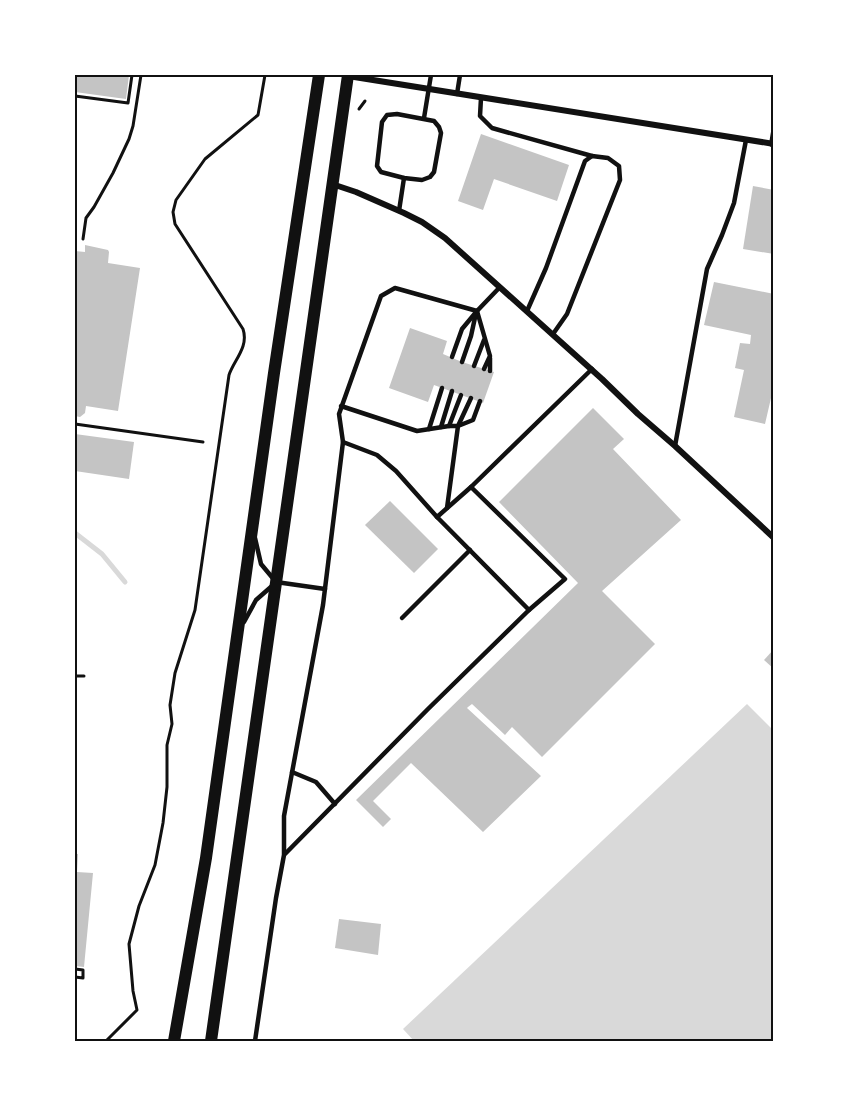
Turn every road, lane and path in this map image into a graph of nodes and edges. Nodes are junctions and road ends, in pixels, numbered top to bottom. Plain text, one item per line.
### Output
1 (132, 75) edge
2 (141, 75) edge
3 (265, 75) edge
4 (319, 75) edge
5 (347, 75) edge
6 (431, 75) edge
7 (460, 75) edge
8 (429, 89) junction
9 (457, 94) junction
10 (75, 96) edge
11 (480, 98) junction
12 (424, 118) junction
13 (774, 132) edge
14 (746, 140) junction
15 (773, 144) edge
16 (592, 156) junction
17 (404, 178) junction
18 (332, 186) junction
19 (399, 211) junction
20 (83, 239) dead end
21 (500, 287) junction
22 (477, 311) junction
23 (527, 311) junction
24 (553, 334) junction
25 (484, 338) junction
26 (489, 356) junction
27 (452, 357) dead end
28 (462, 362) dead end
29 (474, 366) dead end
30 (484, 369) dead end
31 (592, 369) junction
32 (490, 371) dead end
33 (441, 388) dead end
34 (452, 391) dead end
35 (461, 395) dead end
36 (471, 398) dead end
37 (480, 401) dead end
38 (341, 406) junction
39 (75, 424) edge
40 (449, 426) junction
41 (458, 426) junction
42 (441, 427) junction
43 (429, 429) junction
44 (203, 442) dead end
45 (343, 442) junction
46 (675, 446) junction
47 (471, 487) junction
48 (447, 508) junction
49 (437, 518) junction
50 (254, 526) junction
51 (774, 538) edge
52 (470, 550) junction
53 (276, 582) junction
54 (325, 589) junction
55 (529, 610) junction
56 (402, 618) dead end
57 (239, 630) junction
58 (75, 675) edge
59 (84, 676) dead end
60 (292, 772) junction
61 (334, 804) junction
62 (284, 855) junction
63 (75, 969) edge
64 (75, 977) edge
65 (106, 1041) edge
66 (174, 1041) edge
67 (211, 1041) edge
68 (255, 1041) edge

1 - 10 path
2 - 20 path
3 - 65 path
4 - 50 main road
5 - 8 street
5 - 18 main road
6 - 8 lane
7 - 9 lane
8 - 9 street
8 - 12 lane
9 - 11 street
11 - 14 street
11 - 16 lane
12 - 17 lane
12 - 17 lane
13 - 15 street
14 - 15 street
14 - 46 lane
16 - 23 lane
16 - 24 lane
17 - 19 lane
18 - 19 street
18 - 53 main road
19 - 21 street
21 - 22 lane
21 - 23 street
22 - 25 lane
22 - 27 lane
22 - 28 lane
22 - 38 lane
23 - 24 street
24 - 31 street
25 - 26 lane
25 - 29 lane
26 - 30 lane
26 - 32 lane
31 - 46 street
31 - 47 lane
33 - 43 lane
34 - 42 lane
35 - 40 lane
36 - 41 lane
37 - 41 lane
38 - 43 lane
38 - 45 lane
39 - 44 path
40 - 41 lane
40 - 42 lane
41 - 48 lane
42 - 43 lane
45 - 49 lane
45 - 54 lane
46 - 51 street
47 - 48 lane
47 - 55 lane
48 - 49 lane
49 - 52 lane
50 - 53 lane
50 - 57 main road
52 - 55 lane
52 - 56 lane
53 - 54 lane
53 - 57 lane
53 - 67 main road
54 - 60 lane
55 - 61 lane
57 - 66 main road
58 - 59 path
60 - 61 lane
60 - 62 lane
61 - 62 lane
62 - 68 lane
63 - 64 path

